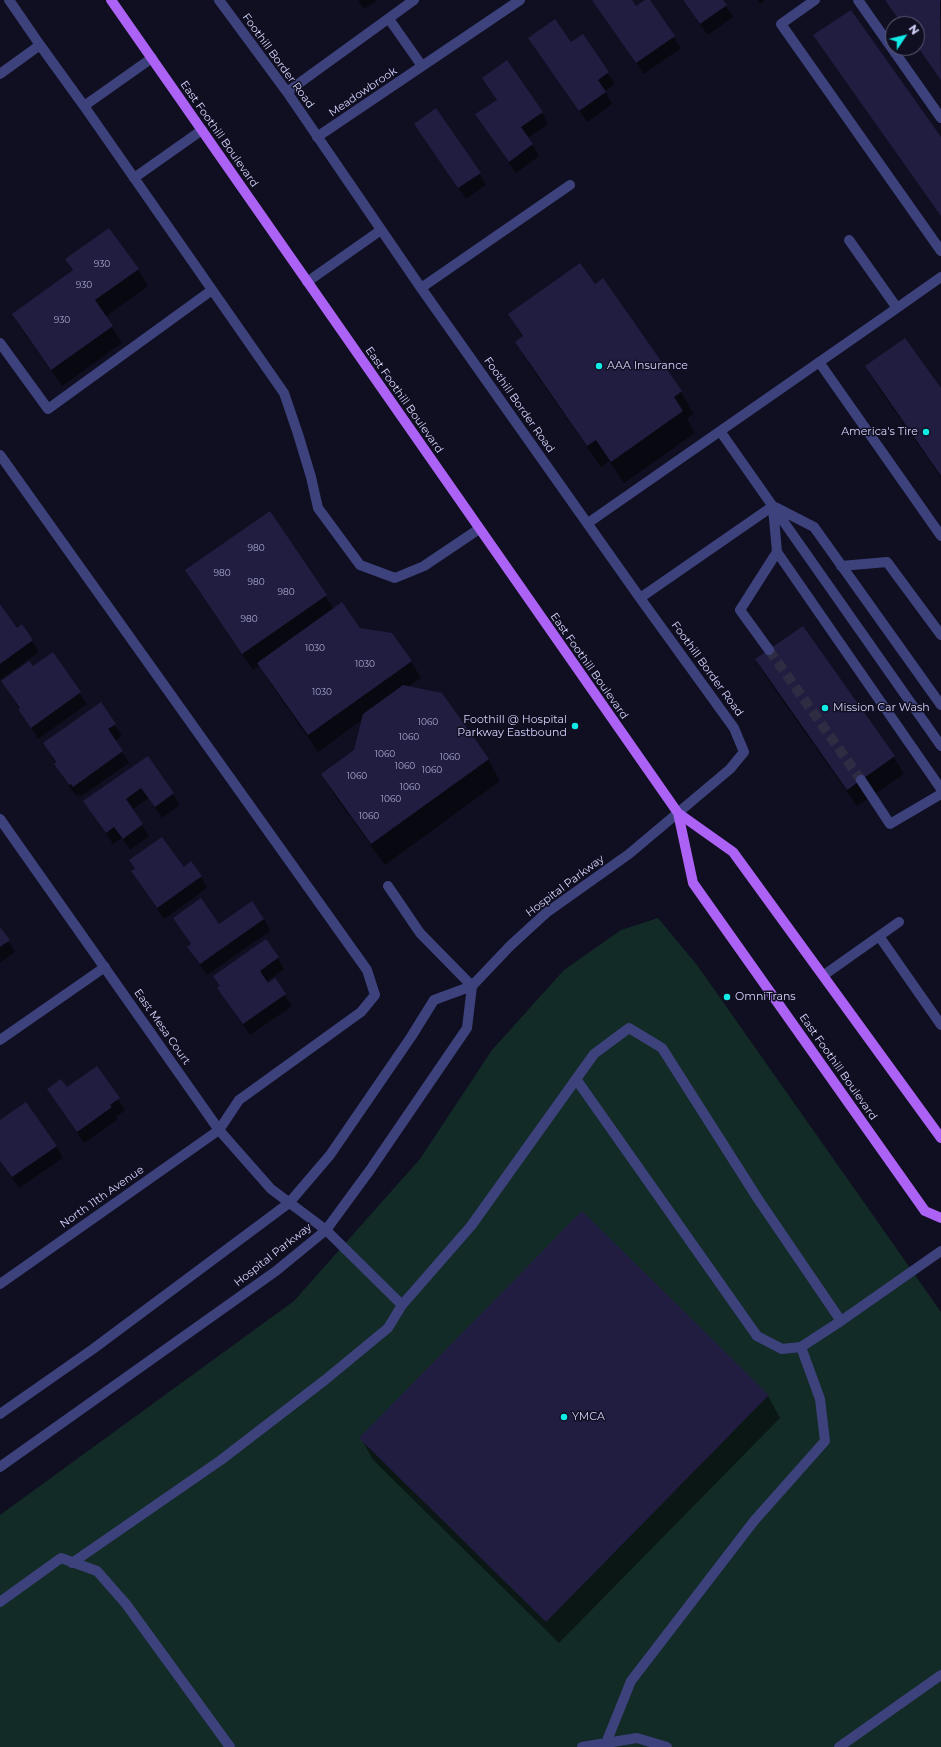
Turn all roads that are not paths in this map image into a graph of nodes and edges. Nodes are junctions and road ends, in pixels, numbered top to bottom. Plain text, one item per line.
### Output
1 (9, 0) edge
2 (219, 0) edge
3 (414, 0) edge
4 (520, 0) edge
5 (815, 0) edge
6 (858, 0) edge
7 (112, 1) edge
8 (388, 19) junction
9 (40, 45) junction
10 (152, 58) junction
11 (422, 66) junction
12 (0, 74) edge
13 (287, 92) junction
14 (84, 106) junction
15 (941, 118) edge
16 (202, 130) junction
17 (317, 137) junction
18 (134, 178) junction
19 (570, 185) dead end
20 (381, 230) junction
21 (849, 240) dead end
22 (941, 251) edge
23 (941, 277) edge
24 (307, 282) junction
25 (421, 288) junction
26 (212, 290) junction
27 (897, 308) junction
28 (0, 343) edge
29 (819, 362) junction
30 (720, 431) junction
31 (0, 455) edge
32 (773, 506) junction
33 (588, 523) junction
34 (480, 529) junction
35 (941, 536) edge
36 (777, 552) junction
37 (841, 566) junction
38 (640, 598) junction
39 (941, 636) edge
40 (769, 650) tunnel mouth
41 (941, 705) edge
42 (941, 746) edge
43 (861, 780) tunnel mouth
44 (941, 789) edge
45 (941, 794) edge
46 (678, 813) junction
47 (0, 819) edge
48 (388, 886) dead end
49 (899, 922) dead end
50 (879, 936) junction
51 (105, 966) junction
52 (824, 975) junction
53 (472, 986) junction
54 (941, 1026) edge
55 (0, 1040) edge
56 (576, 1079) junction
57 (219, 1130) junction
58 (941, 1138) edge
59 (289, 1203) junction
60 (941, 1218) edge
61 (326, 1230) junction
62 (941, 1251) edge
63 (0, 1284) edge
64 (402, 1305) junction
65 (841, 1321) junction
66 (801, 1347) junction
67 (0, 1414) edge
68 (0, 1467) edge
69 (72, 1563) junction
70 (1, 1600) edge
71 (941, 1675) edge
72 (606, 1743) junction
73 (230, 1747) edge
74 (582, 1747) edge
75 (666, 1747) edge
76 (839, 1747) edge

1 - 9 street
2 - 13 street, Foothill Border Road
3 - 8 street
4 - 11 street, Meadowbrook
5 - 22 street
6 - 15 street
7 - 10 main road, East Foothill Boulevard
8 - 11 street
8 - 13 street
9 - 12 street
9 - 14 street
10 - 14 street
10 - 16 main road, East Foothill Boulevard
11 - 17 street, Meadowbrook
13 - 17 street, Foothill Border Road
14 - 18 street
16 - 18 street
16 - 24 main road, East Foothill Boulevard
17 - 20 street, Foothill Border Road
18 - 26 street
19 - 25 street
20 - 24 street
20 - 25 street, Foothill Border Road
21 - 27 street
23 - 27 street
24 - 34 main road, East Foothill Boulevard
25 - 33 street, Foothill Border Road
26 - 28 street
26 - 34 street
27 - 29 street
29 - 30 street
29 - 35 street
30 - 32 street
30 - 33 street
31 - 57 street
32 - 36 street
32 - 37 street
32 - 38 street
32 - 42 street
33 - 38 street, Foothill Border Road
34 - 46 main road, East Foothill Boulevard
36 - 40 street
36 - 44 street
37 - 39 street
37 - 41 street
38 - 46 street, Foothill Border Road
43 - 45 street
46 - 52 main road, East Foothill Boulevard
46 - 53 street, Hospital Parkway
46 - 60 main road, East Foothill Boulevard
47 - 51 street, East Mesa Court
48 - 53 street
49 - 50 street
50 - 52 street
50 - 54 street
51 - 55 street
51 - 57 street, East Mesa Court
52 - 58 main road, East Foothill Boulevard
53 - 59 street, Hospital Parkway
53 - 61 street, Hospital Parkway
56 - 64 street
56 - 65 street
56 - 66 street
57 - 59 street, East Mesa Court
57 - 63 street, North 11th Avenue
59 - 61 street, East Mesa Court
59 - 67 street, Hospital Parkway
61 - 64 street, East Mesa Court
61 - 68 street, Hospital Parkway
62 - 65 street
64 - 69 street
65 - 66 street
66 - 72 street
69 - 70 street
69 - 73 street
71 - 76 street
72 - 74 street
72 - 75 street

